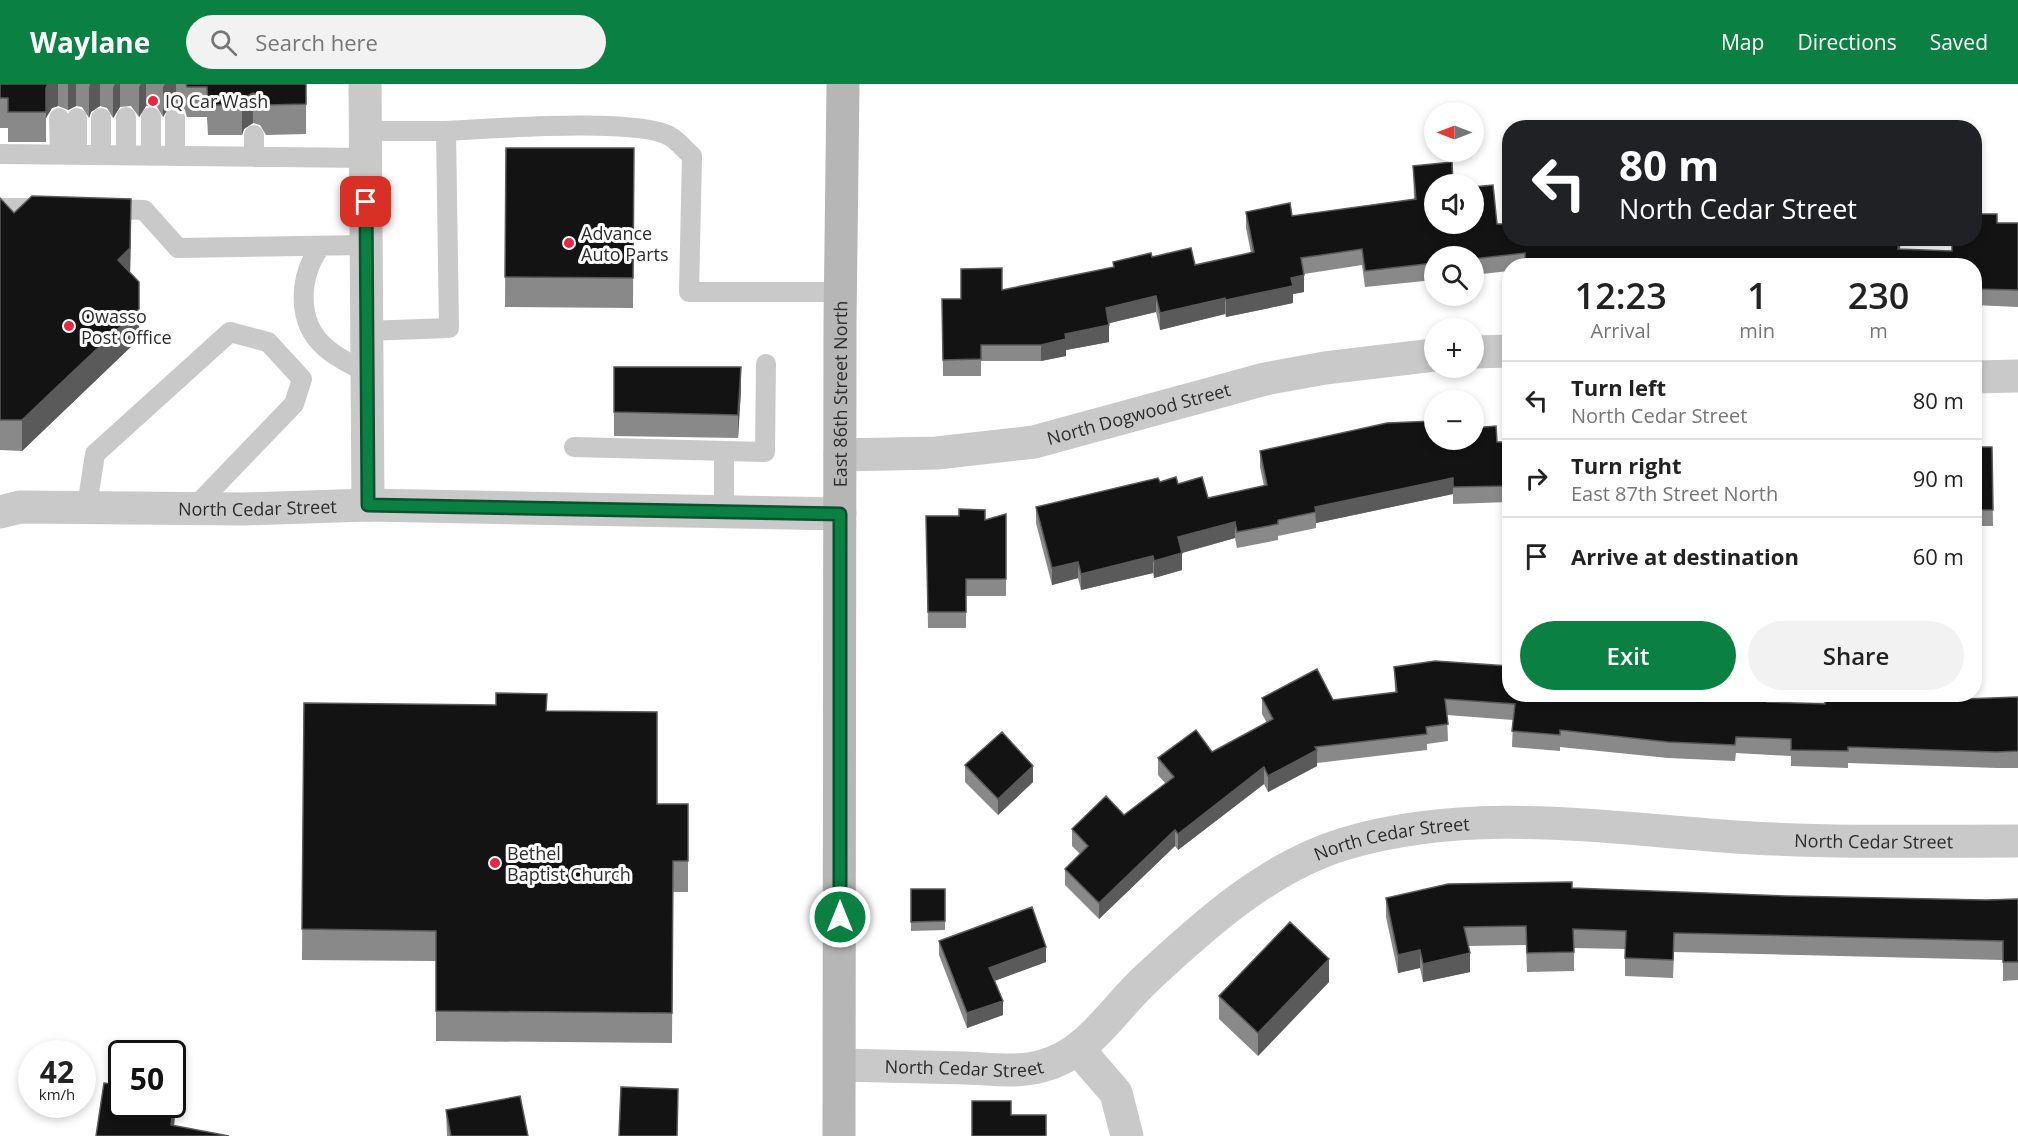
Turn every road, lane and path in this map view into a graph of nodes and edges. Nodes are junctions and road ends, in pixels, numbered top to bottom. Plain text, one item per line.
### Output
1 (365, 84) edge
2 (843, 84) edge
3 (126, 117) dead end
4 (151, 117) dead end
5 (175, 117) dead end
6 (68, 118) dead end
7 (101, 118) dead end
8 (446, 131) junction
9 (254, 135) dead end
10 (365, 145) junction
11 (0, 154) edge
12 (68, 155) junction
13 (101, 155) junction
14 (126, 155) junction
15 (151, 156) junction
16 (175, 156) junction
17 (254, 157) junction
18 (0, 208) edge
19 (60, 208) edge
20 (84, 209) edge
21 (366, 245) junction
22 (321, 246) junction
23 (840, 292) junction
24 (366, 331) junction
25 (1502, 351) edge
26 (1484, 352) edge
27 (1424, 356) edge
28 (766, 364) dead end
29 (366, 373) junction
30 (2018, 376) edge
31 (1982, 377) edge
32 (574, 447) dead end
33 (724, 451) junction
34 (840, 455) junction
35 (368, 505) junction
36 (87, 506) junction
37 (195, 508) junction
38 (724, 511) junction
39 (0, 512) edge
40 (840, 514) junction
41 (2018, 841) edge
42 (1078, 1049) junction
43 (840, 1065) junction
44 (839, 1136) edge
45 (1127, 1136) edge

1 - 10 street
2 - 23 main road, East 86th Street North
3 - 14 lane
4 - 15 lane
5 - 16 lane
6 - 12 lane
7 - 13 lane
8 - 10 lane
8 - 23 lane
8 - 24 lane
9 - 17 lane
10 - 17 lane
10 - 21 street
11 - 12 lane
12 - 13 lane
13 - 14 lane
14 - 15 lane
15 - 16 lane
16 - 17 lane
18 - 19 lane
20 - 22 lane
21 - 22 lane
21 - 24 street
22 - 29 lane
23 - 34 main road, East 86th Street North
24 - 29 street
25 - 26 street
27 - 34 street, North Dogwood Street
28 - 33 lane
29 - 35 street
30 - 31 street
32 - 33 lane
33 - 38 lane
34 - 40 main road, East 86th Street North
35 - 37 street, North Cedar Street
35 - 38 street, North Cedar Street
36 - 37 street, North Cedar Street
36 - 37 lane
36 - 39 street, North Cedar Street
38 - 40 street, North Cedar Street
40 - 43 main road, East 86th Street North
41 - 42 street, North Cedar Street
42 - 43 street, North Cedar Street
42 - 45 street
43 - 44 main road, East 86th Street North

